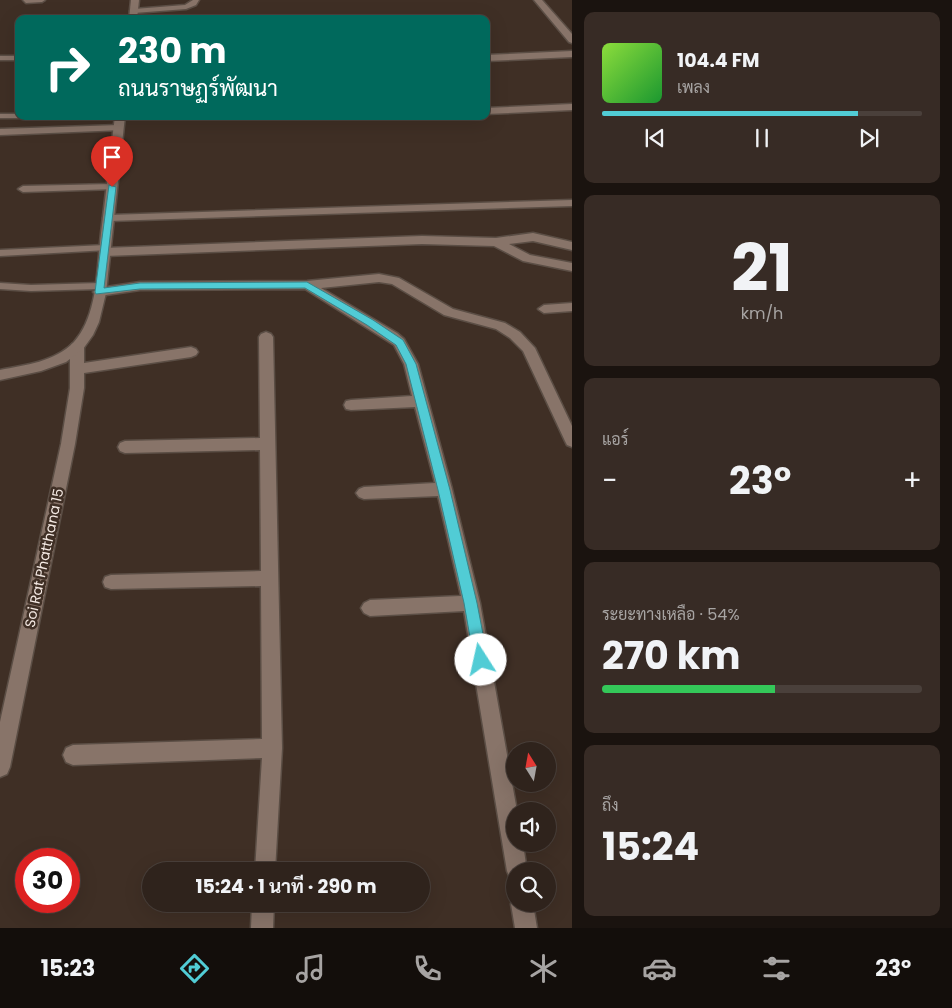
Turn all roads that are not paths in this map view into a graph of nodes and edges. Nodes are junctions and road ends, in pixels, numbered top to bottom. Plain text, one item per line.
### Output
1 (42, 0) edge
2 (135, 0) edge
3 (196, 0) edge
4 (538, 0) edge
5 (26, 1) edge
6 (133, 15) edge
7 (572, 40) edge
8 (572, 54) edge
9 (0, 58) edge
10 (15, 58) edge
11 (490, 58) edge
12 (572, 107) edge
13 (490, 111) edge
14 (0, 116) edge
15 (15, 116) edge
16 (119, 122) edge
17 (0, 132) edge
18 (112, 187) junction
19 (23, 190) dead end
20 (572, 203) edge
21 (109, 218) junction
22 (496, 242) junction
23 (572, 246) edge
24 (105, 250) junction
25 (0, 253) edge
26 (572, 267) edge
27 (307, 285) junction
28 (0, 286) edge
29 (100, 289) junction
30 (572, 307) edge
31 (544, 309) dead end
32 (266, 337) dead end
33 (77, 347) junction
34 (191, 352) dead end
35 (78, 369) junction
36 (0, 375) edge
37 (421, 401) junction
38 (351, 405) dead end
39 (572, 441) edge
40 (268, 444) junction
41 (125, 448) dead end
42 (444, 490) junction
43 (364, 493) dead end
44 (270, 578) junction
45 (111, 582) dead end
46 (470, 603) junction
47 (370, 608) dead end
48 (272, 748) junction
49 (73, 755) dead end
50 (0, 767) edge
51 (266, 862) edge
52 (515, 862) edge
53 (263, 912) edge
54 (523, 912) edge
55 (262, 928) edge
56 (526, 928) edge

1 - 5 lane
2 - 6 street
3 - 6 lane
4 - 7 street
8 - 11 street
9 - 10 lane
12 - 13 street
14 - 15 lane
16 - 17 street
16 - 18 street
18 - 19 lane
18 - 21 street
20 - 21 street
21 - 24 street
22 - 23 street
22 - 24 street
22 - 26 street
24 - 25 lane
24 - 29 street
27 - 29 street
27 - 37 street
27 - 39 street
28 - 29 lane
29 - 33 street
30 - 31 street
32 - 40 street
33 - 35 street, Soi Rat Phatthana 15
33 - 36 street
34 - 35 street
35 - 50 street, Soi Rat Phatthana 15
37 - 38 street
37 - 42 street
40 - 41 street
40 - 44 street
42 - 43 street
42 - 46 street
44 - 45 street
44 - 48 street
46 - 47 street
46 - 52 street
48 - 49 street
48 - 51 street
53 - 55 street
54 - 56 street

